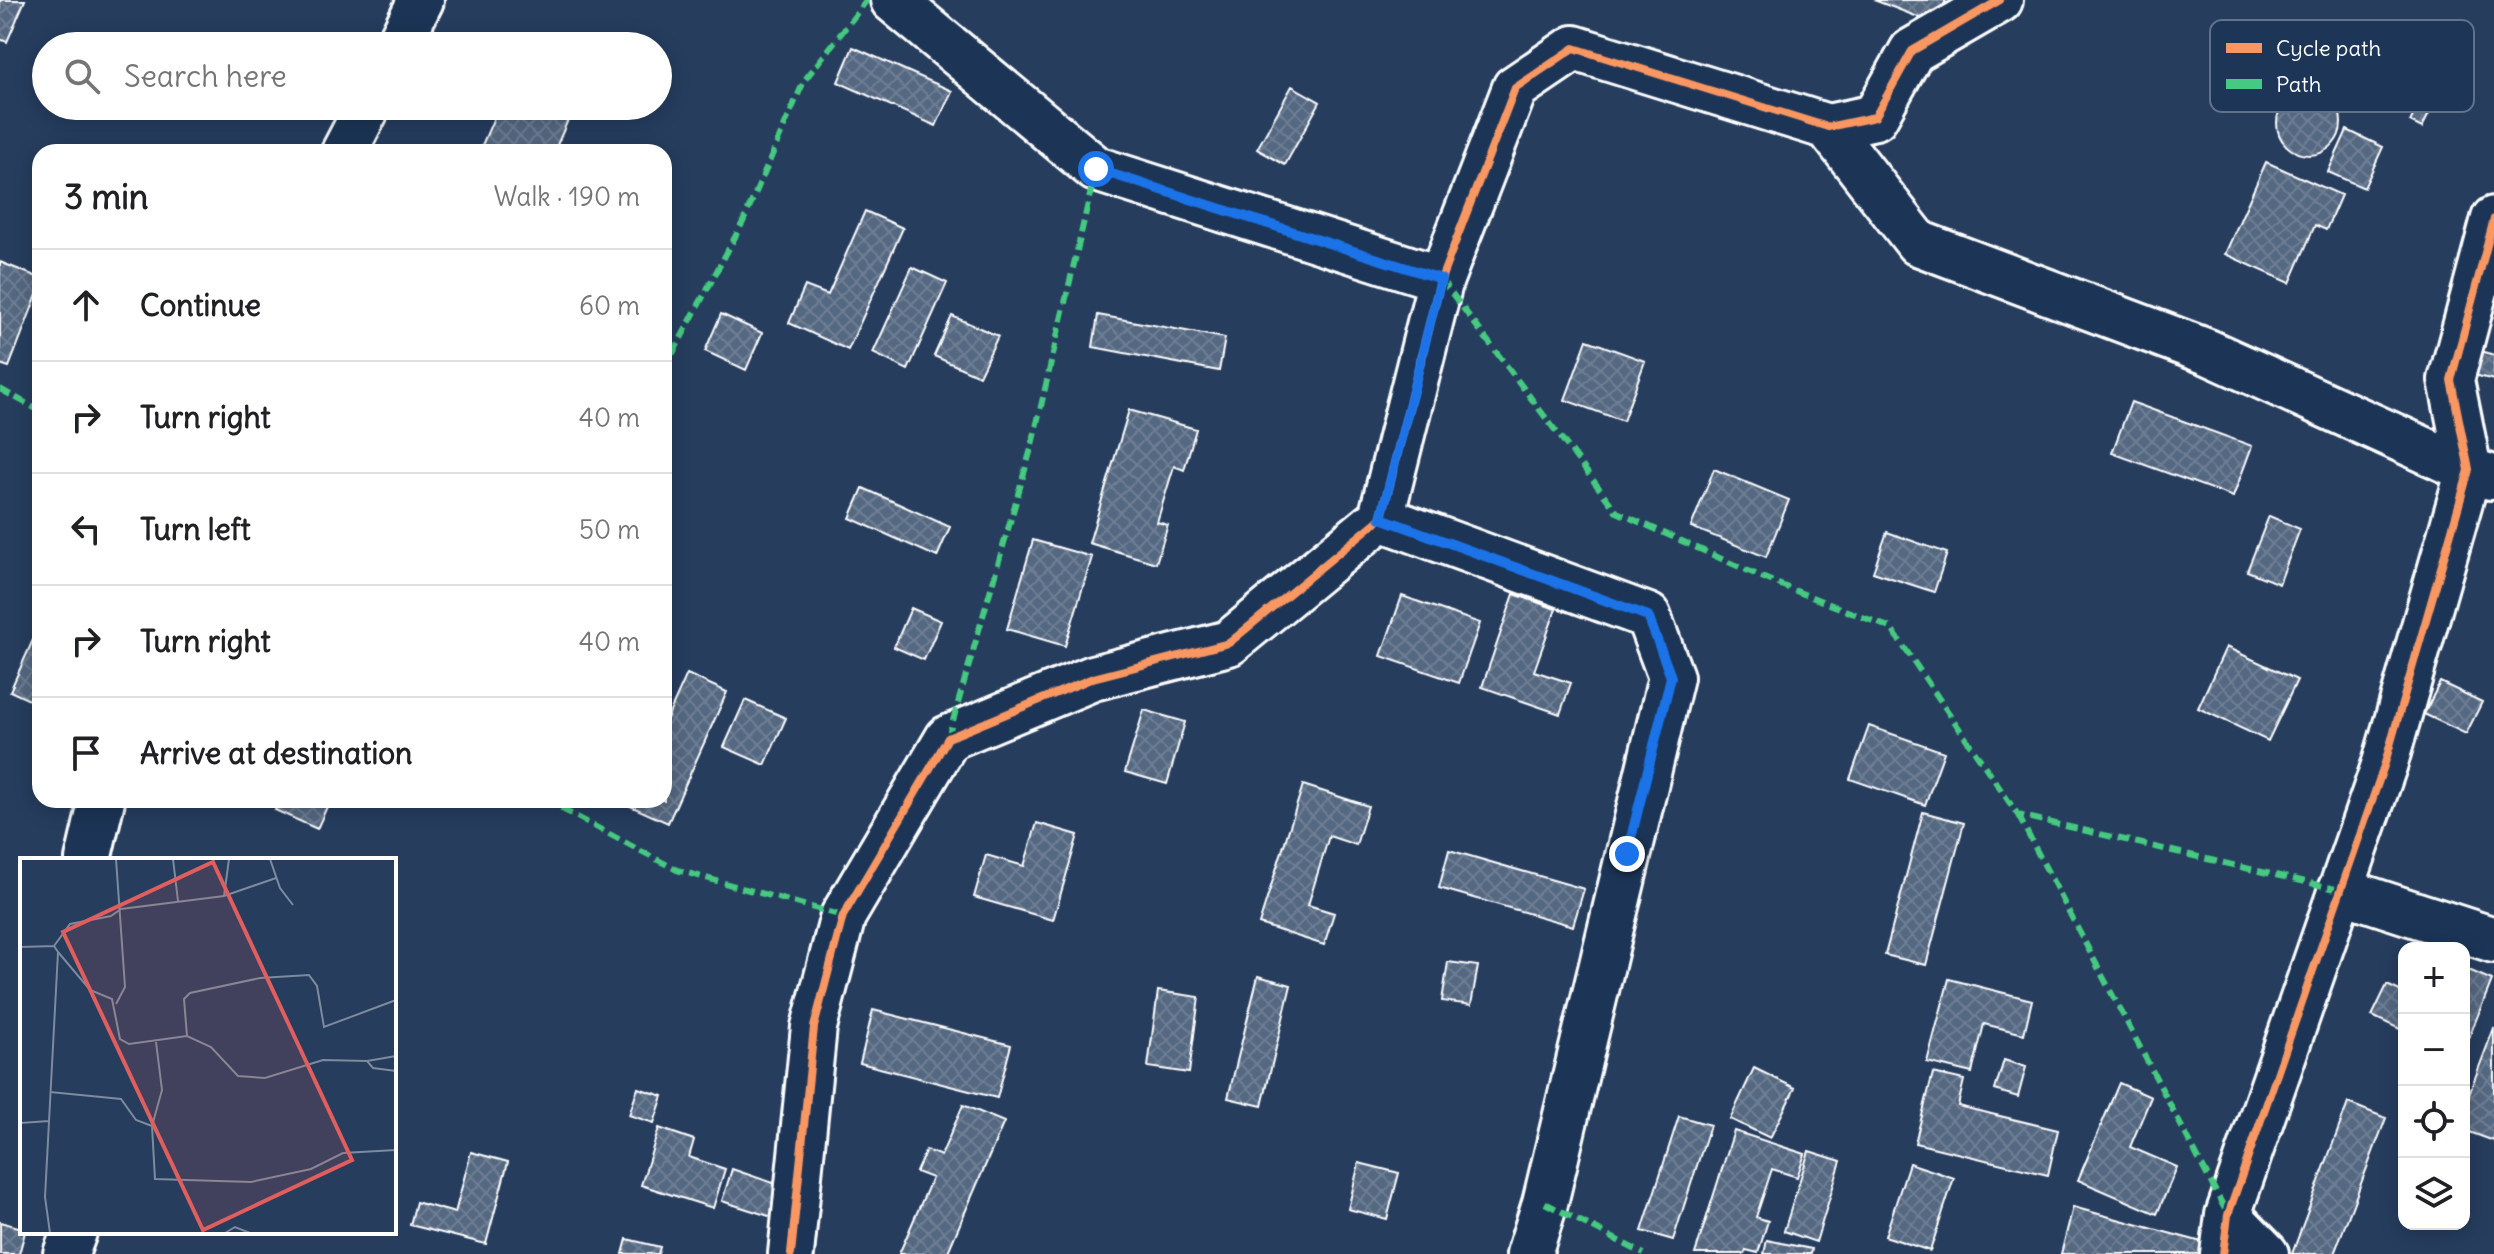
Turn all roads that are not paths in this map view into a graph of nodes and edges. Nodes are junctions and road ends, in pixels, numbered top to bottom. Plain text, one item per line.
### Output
1 (421, 0) edge
2 (893, 0) edge
3 (2000, 0) edge
4 (405, 32) edge
5 (361, 120) edge
6 (1828, 127) junction
7 (348, 144) edge
8 (2494, 219) edge
9 (1441, 279) junction
10 (2482, 475) edge
11 (1381, 518) junction
12 (100, 808) edge
13 (88, 858) edge
14 (2340, 890) junction
15 (2494, 940) edge
16 (73, 1234) edge
17 (2226, 1235) edge
18 (66, 1254) edge
19 (791, 1254) edge
20 (1529, 1254) edge
21 (2266, 1254) edge

1 - 4 street
2 - 9 street
3 - 6 street
5 - 7 street
6 - 9 street
6 - 10 street
8 - 10 street
9 - 11 street
10 - 14 street
11 - 19 street
11 - 20 street
12 - 13 street
14 - 15 street
14 - 17 street
16 - 18 street
17 - 21 street

